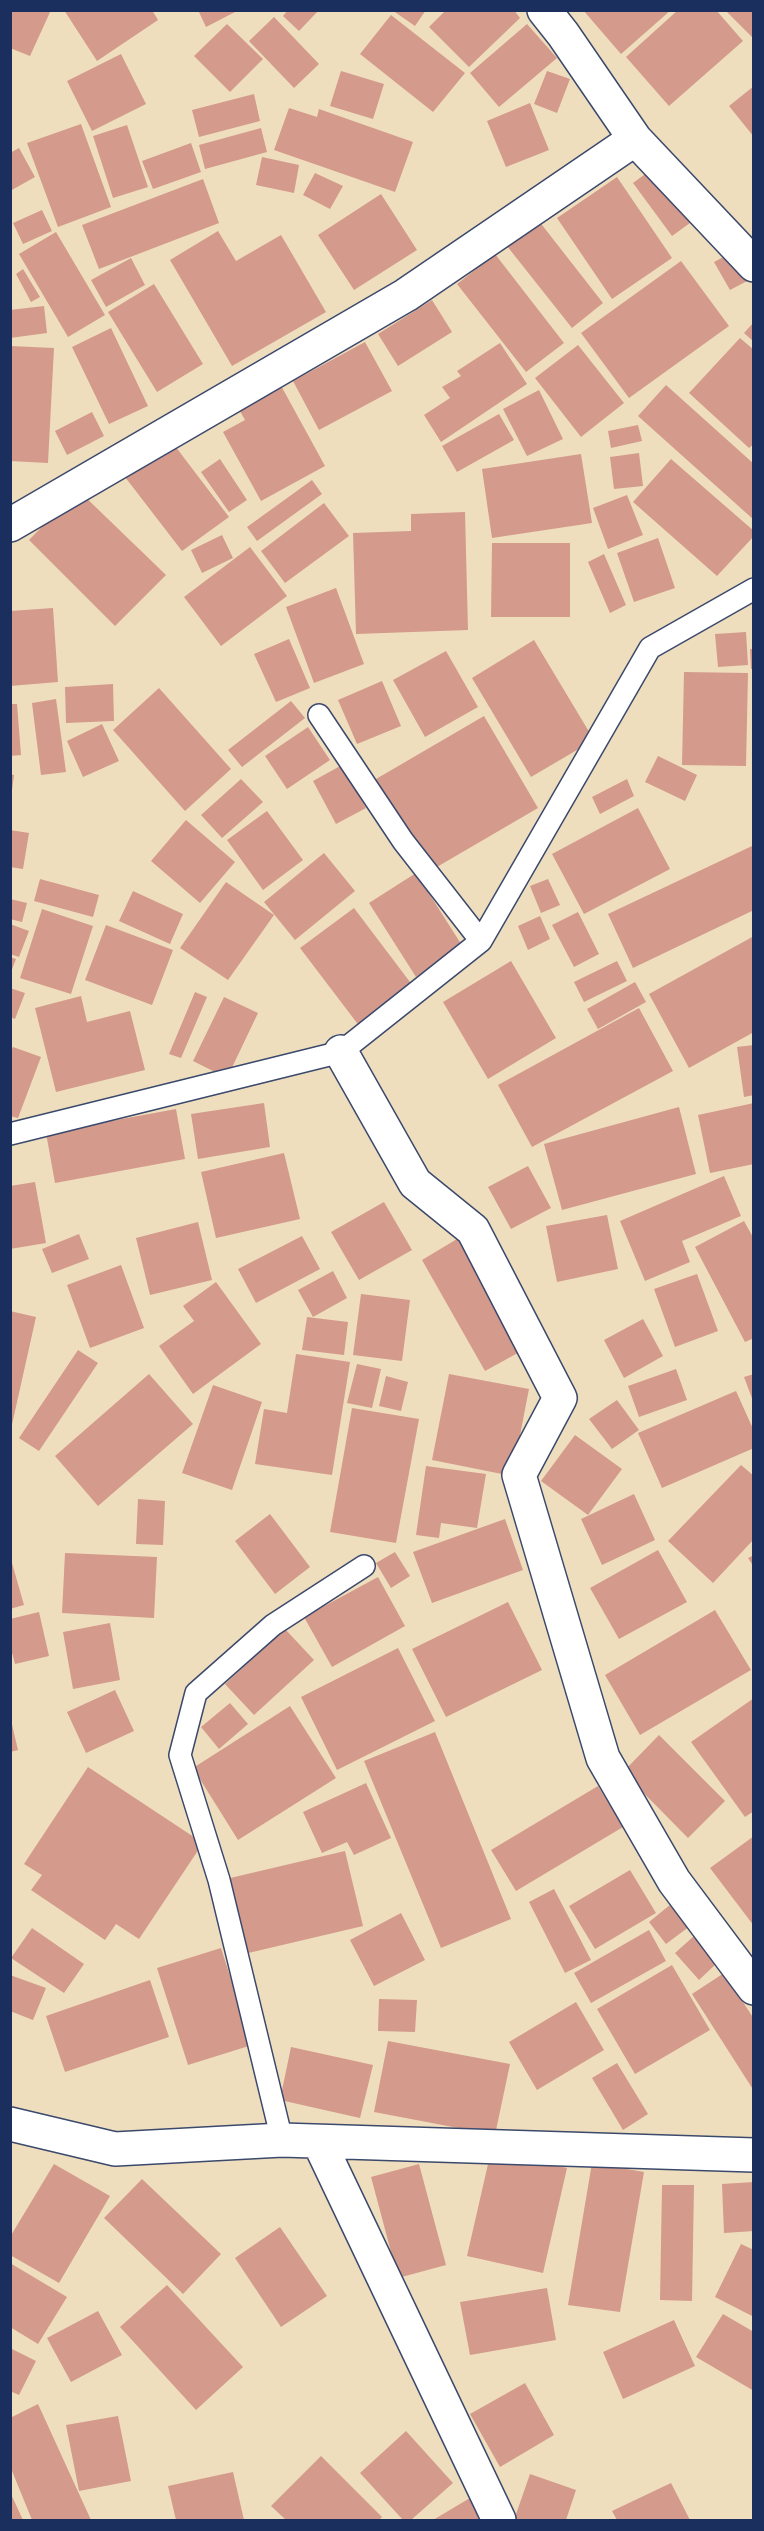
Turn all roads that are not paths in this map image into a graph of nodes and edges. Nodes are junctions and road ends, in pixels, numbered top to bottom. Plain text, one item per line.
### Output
1 (544, 10) edge
2 (634, 139) junction
3 (753, 265) edge
4 (10, 525) edge
5 (753, 589) edge
6 (319, 715) dead end
7 (481, 942) junction
8 (341, 1052) junction
9 (10, 1134) edge
10 (364, 1566) dead end
11 (753, 1988) edge
12 (10, 2124) edge
13 (282, 2140) junction
14 (319, 2142) junction
15 (753, 2156) edge
16 (499, 2520) edge

1 - 2 street
2 - 3 street
2 - 4 street
5 - 7 lane
6 - 7 lane
7 - 8 lane
8 - 9 lane
8 - 11 street
10 - 13 lane
12 - 13 street
13 - 14 street
14 - 15 street
14 - 16 street

